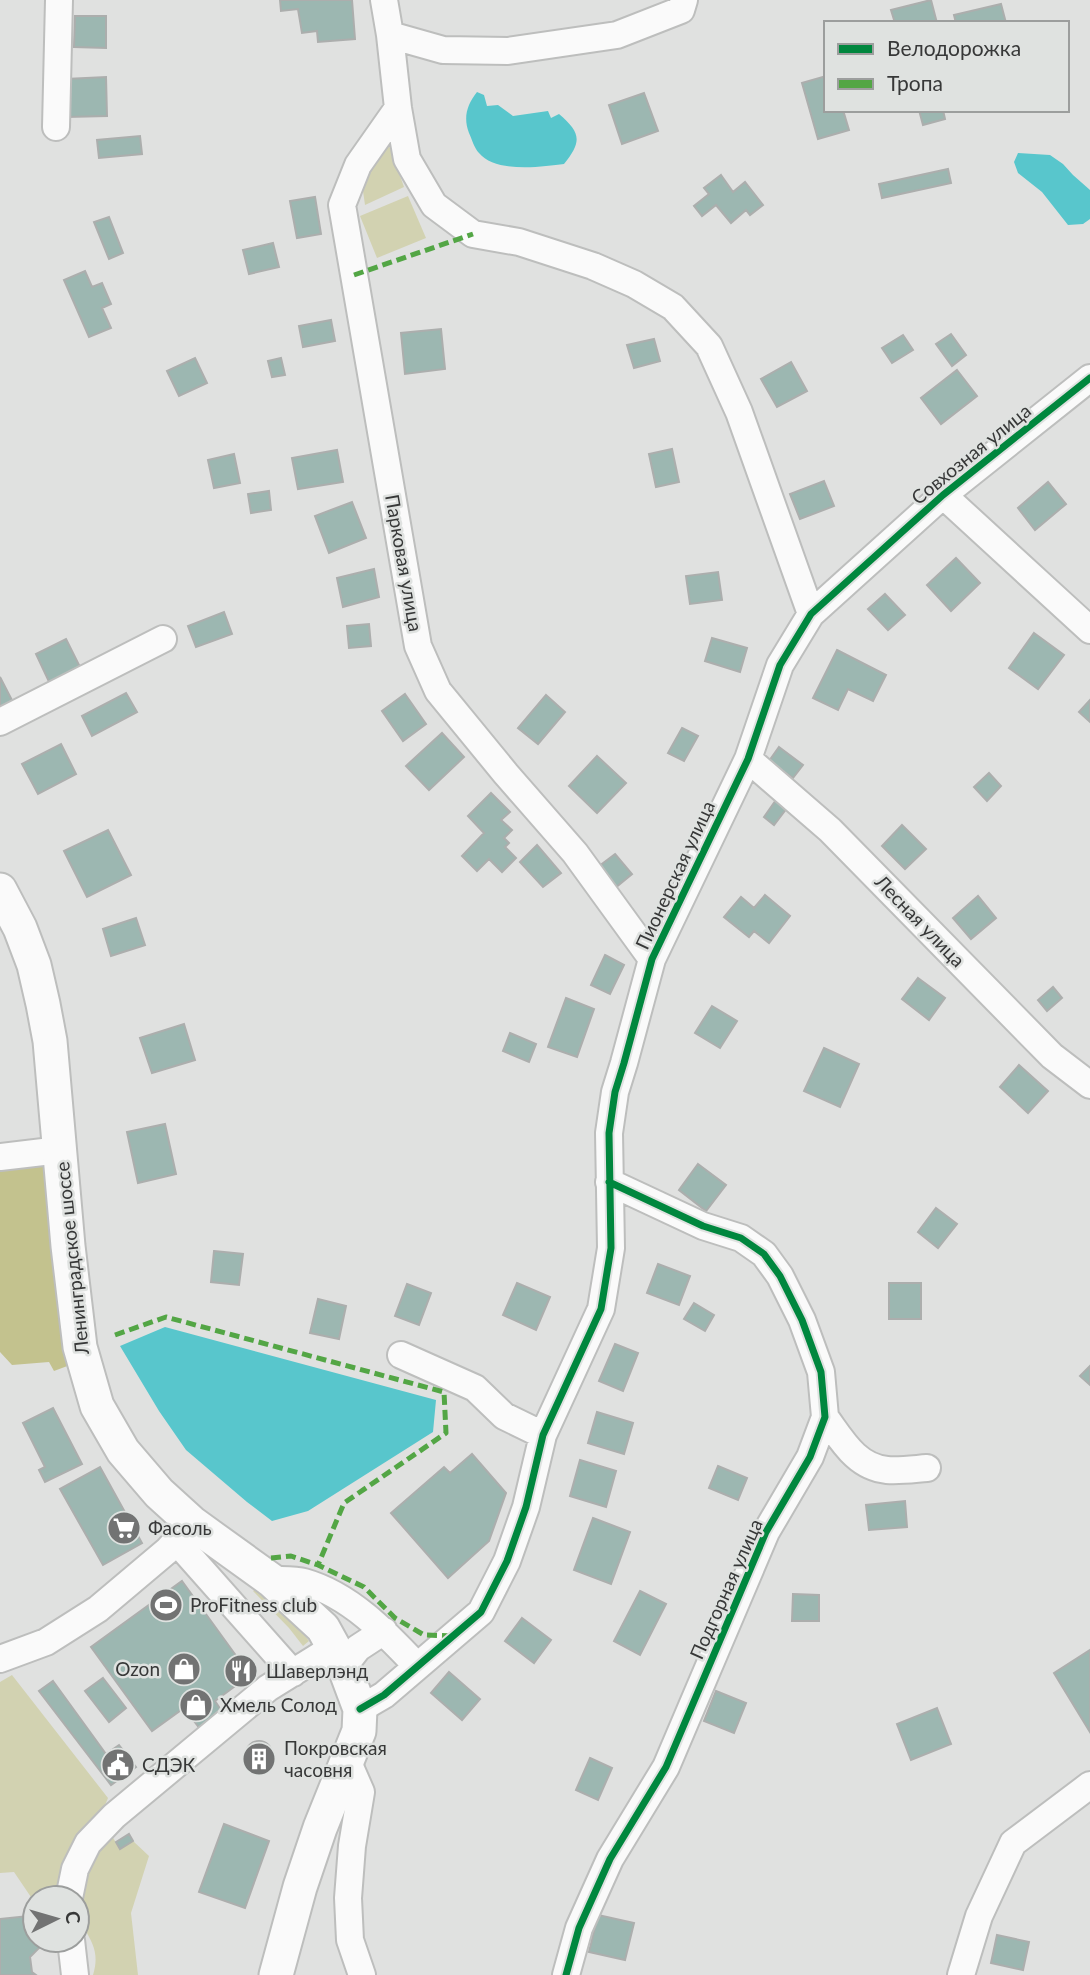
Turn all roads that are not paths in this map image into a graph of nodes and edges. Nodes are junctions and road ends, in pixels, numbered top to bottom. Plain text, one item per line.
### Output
1 (59, 0) edge
2 (384, 0) edge
3 (684, 0) edge
4 (390, 36) junction
5 (398, 108) junction
6 (55, 127) dead end
7 (1090, 378) edge
8 (943, 495) junction
9 (811, 614) junction
10 (1090, 630) edge
11 (163, 639) dead end
12 (0, 722) edge
13 (748, 759) junction
14 (0, 890) edge
15 (652, 959) junction
16 (1090, 1085) edge
17 (60, 1150) junction
18 (0, 1157) edge
19 (609, 1182) junction
20 (401, 1355) dead end
21 (825, 1417) junction
22 (543, 1435) junction
23 (927, 1468) dead end
24 (184, 1532) junction
25 (271, 1580) junction
26 (384, 1631) junction
27 (339, 1656) junction
28 (0, 1659) edge
29 (417, 1666) junction
30 (293, 1673) junction
31 (360, 1709) junction
32 (347, 1760) junction
33 (1090, 1785) edge
34 (72, 1884) edge
35 (73, 1954) edge
36 (75, 1975) edge
37 (276, 1975) edge
38 (362, 1975) edge
39 (566, 1975) edge
40 (961, 1975) edge

1 - 6 street
2 - 4 street
3 - 4 street
4 - 5 street
5 - 9 street
5 - 15 street, Парковая улица
7 - 8 street, Совхозная улица
8 - 9 street, Совхозная улица
8 - 10 street
9 - 13 street, Пионерская улица
11 - 12 street
13 - 15 street, Пионерская улица
13 - 16 street, Лесная улица
14 - 17 main road, Ленинградское шоссе
15 - 19 street, Пионерская улица
17 - 18 street
17 - 24 main road, Ленинградское шоссе
19 - 21 street, Подгорная улица
19 - 22 street, Пионерская улица
20 - 22 street
21 - 23 street
21 - 39 street, Подгорная улица
22 - 29 street, Пионерская улица
24 - 25 main road, Ленинградское шоссе
24 - 28 street
24 - 30 street
25 - 26 street
25 - 27 main road, Ленинградское шоссе
26 - 27 street
26 - 29 street
27 - 30 street
27 - 31 main road, Ленинградское шоссе
29 - 31 street, Пионерская улица
30 - 34 street
31 - 32 main road
32 - 37 main road
32 - 38 street
33 - 40 street
35 - 36 street

